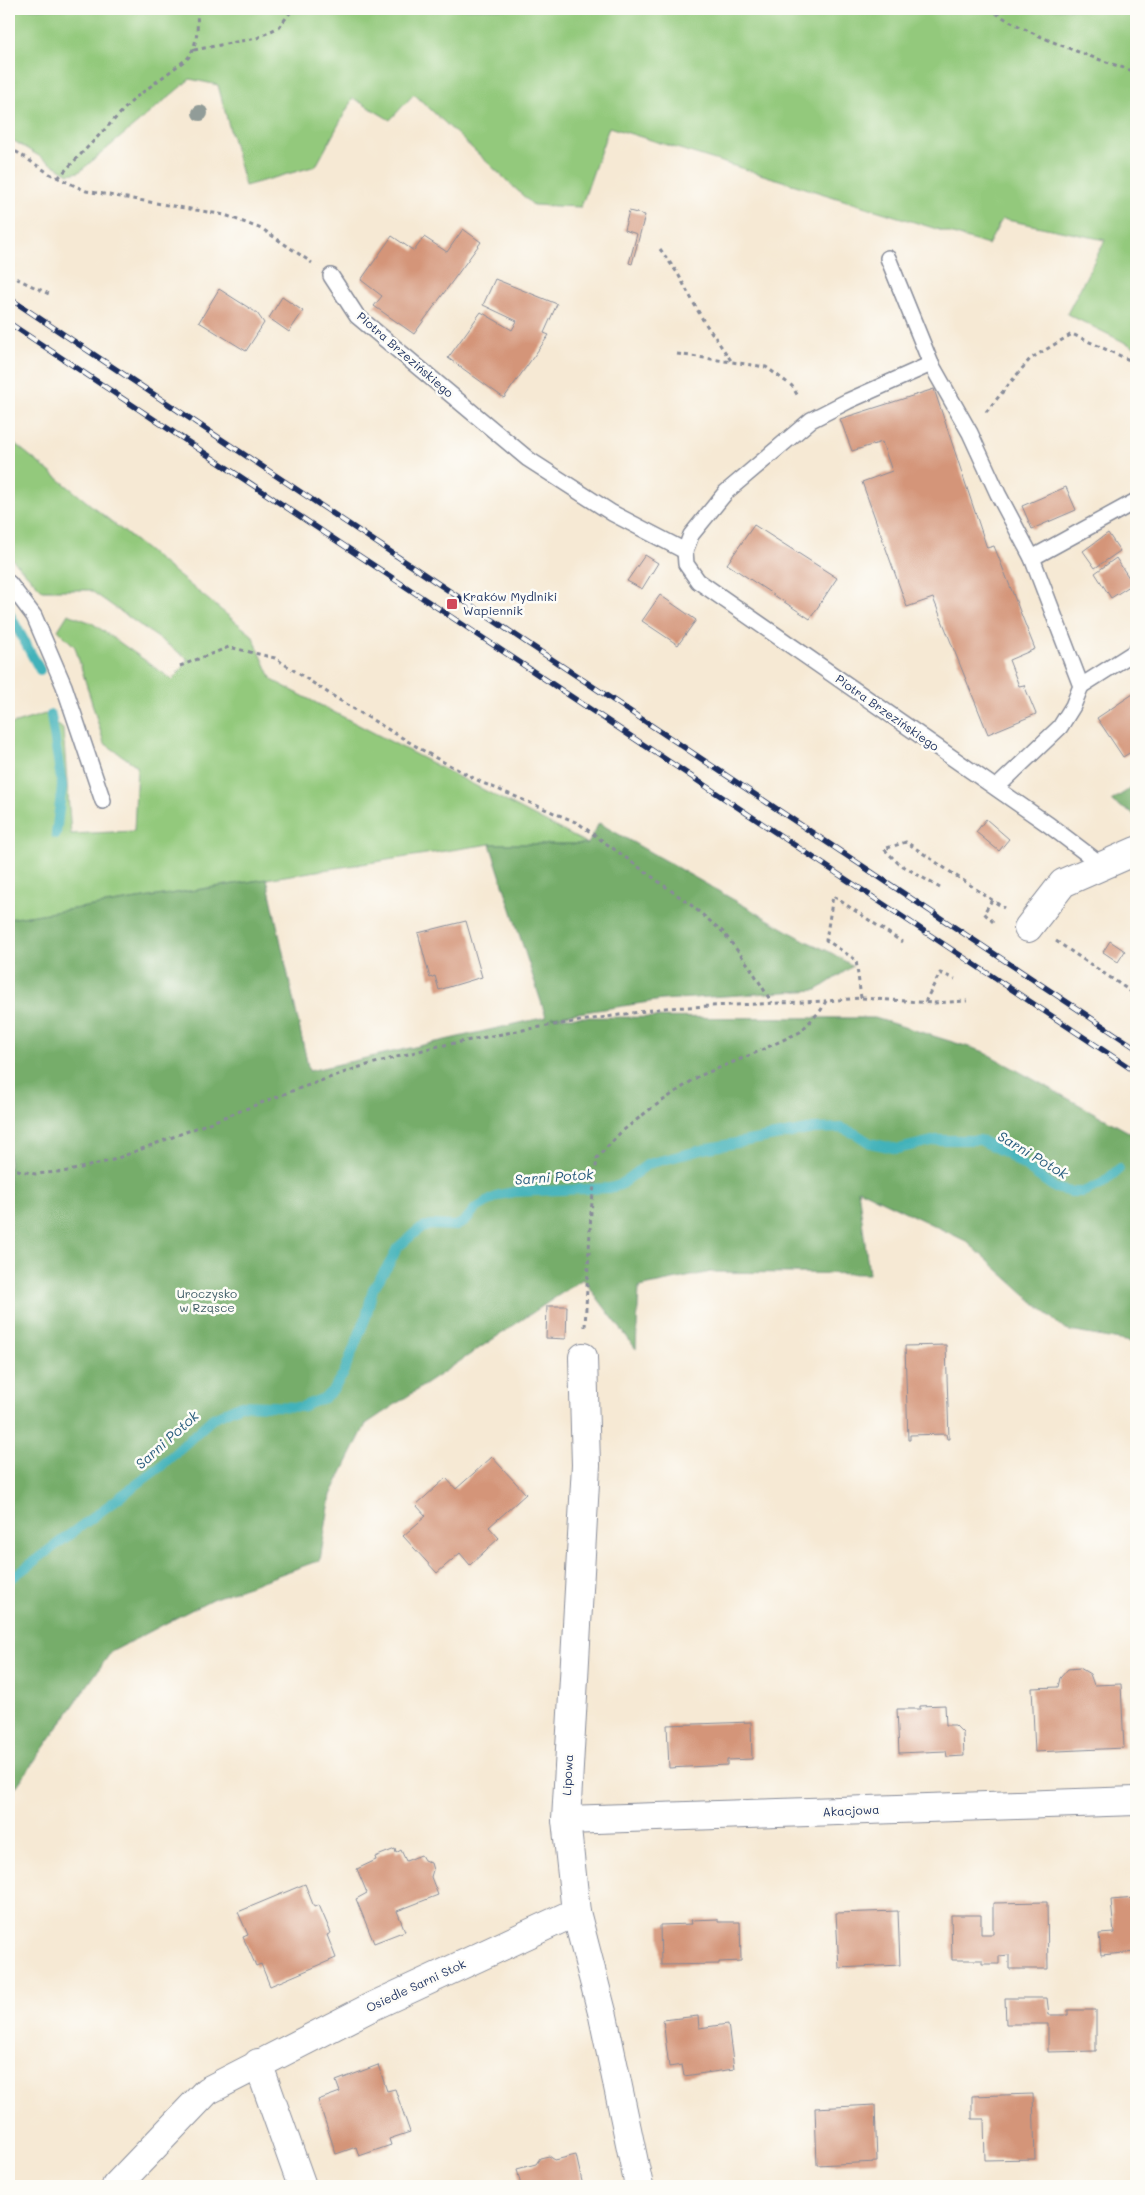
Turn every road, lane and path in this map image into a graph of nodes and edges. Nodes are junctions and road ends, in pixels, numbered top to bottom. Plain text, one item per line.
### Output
1 (196, 9) edge
2 (293, 9) edge
3 (989, 9) edge
4 (194, 50) junction
5 (1136, 72) edge
6 (9, 147) edge
7 (58, 178) junction
8 (660, 249) dead end
9 (888, 258) dead end
10 (9, 275) edge
11 (331, 276) joint
12 (49, 294) dead end
13 (676, 354) dead end
14 (732, 362) junction
15 (1136, 363) edge
16 (931, 364) junction
17 (811, 420) junction
18 (970, 432) junction
19 (1136, 501) edge
20 (685, 551) junction
21 (1032, 558) junction
22 (9, 583) edge
23 (1136, 651) edge
24 (180, 666) dead end
25 (1081, 686) junction
26 (996, 788) junction
27 (103, 801) dead end
28 (1136, 852) edge
29 (1103, 866) junction
30 (940, 888) dead end
31 (992, 900) junction
32 (994, 924) dead end
33 (1029, 926) junction
34 (902, 942) dead end
35 (955, 980) dead end
36 (1136, 995) edge
37 (861, 998) junction
38 (826, 1001) junction
39 (967, 1001) dead end
40 (772, 1003) junction
41 (925, 1003) junction
42 (9, 1168) edge
43 (583, 1357) joint
44 (1136, 1801) edge
45 (566, 1820) junction
46 (576, 1912) junction
47 (258, 2063) junction
48 (116, 2186) edge
49 (302, 2186) edge
50 (639, 2186) edge

1 - 4 path
2 - 4 path
3 - 5 path
4 - 7 path
6 - 7 path
7 - 11 path
8 - 14 path
9 - 16 lane
10 - 12 path
11 - 20 lane, Piotra Brzezińskiego
13 - 14 path
14 - 17 path
15 - 18 path
16 - 17 lane
16 - 18 lane
17 - 20 lane
18 - 21 lane
19 - 21 lane
20 - 26 lane, Piotra Brzezińskiego
21 - 25 lane
22 - 27 lane
23 - 25 lane
24 - 40 path
25 - 26 lane
26 - 29 lane, Piotra Brzezińskiego
28 - 29 street
29 - 33 street
30 - 31 path
31 - 32 path
31 - 33 path
33 - 36 path
34 - 37 path
35 - 41 path
37 - 38 path
37 - 41 path
38 - 40 path
38 - 43 path
39 - 41 path
40 - 42 path
43 - 45 street, Lipowa
44 - 45 street, Akacjowa
45 - 46 street, Lipowa
46 - 47 street, Osiedle Sarni Stok
46 - 50 street, Lipowa
47 - 48 street, Osiedle Sarni Stok
47 - 49 street

